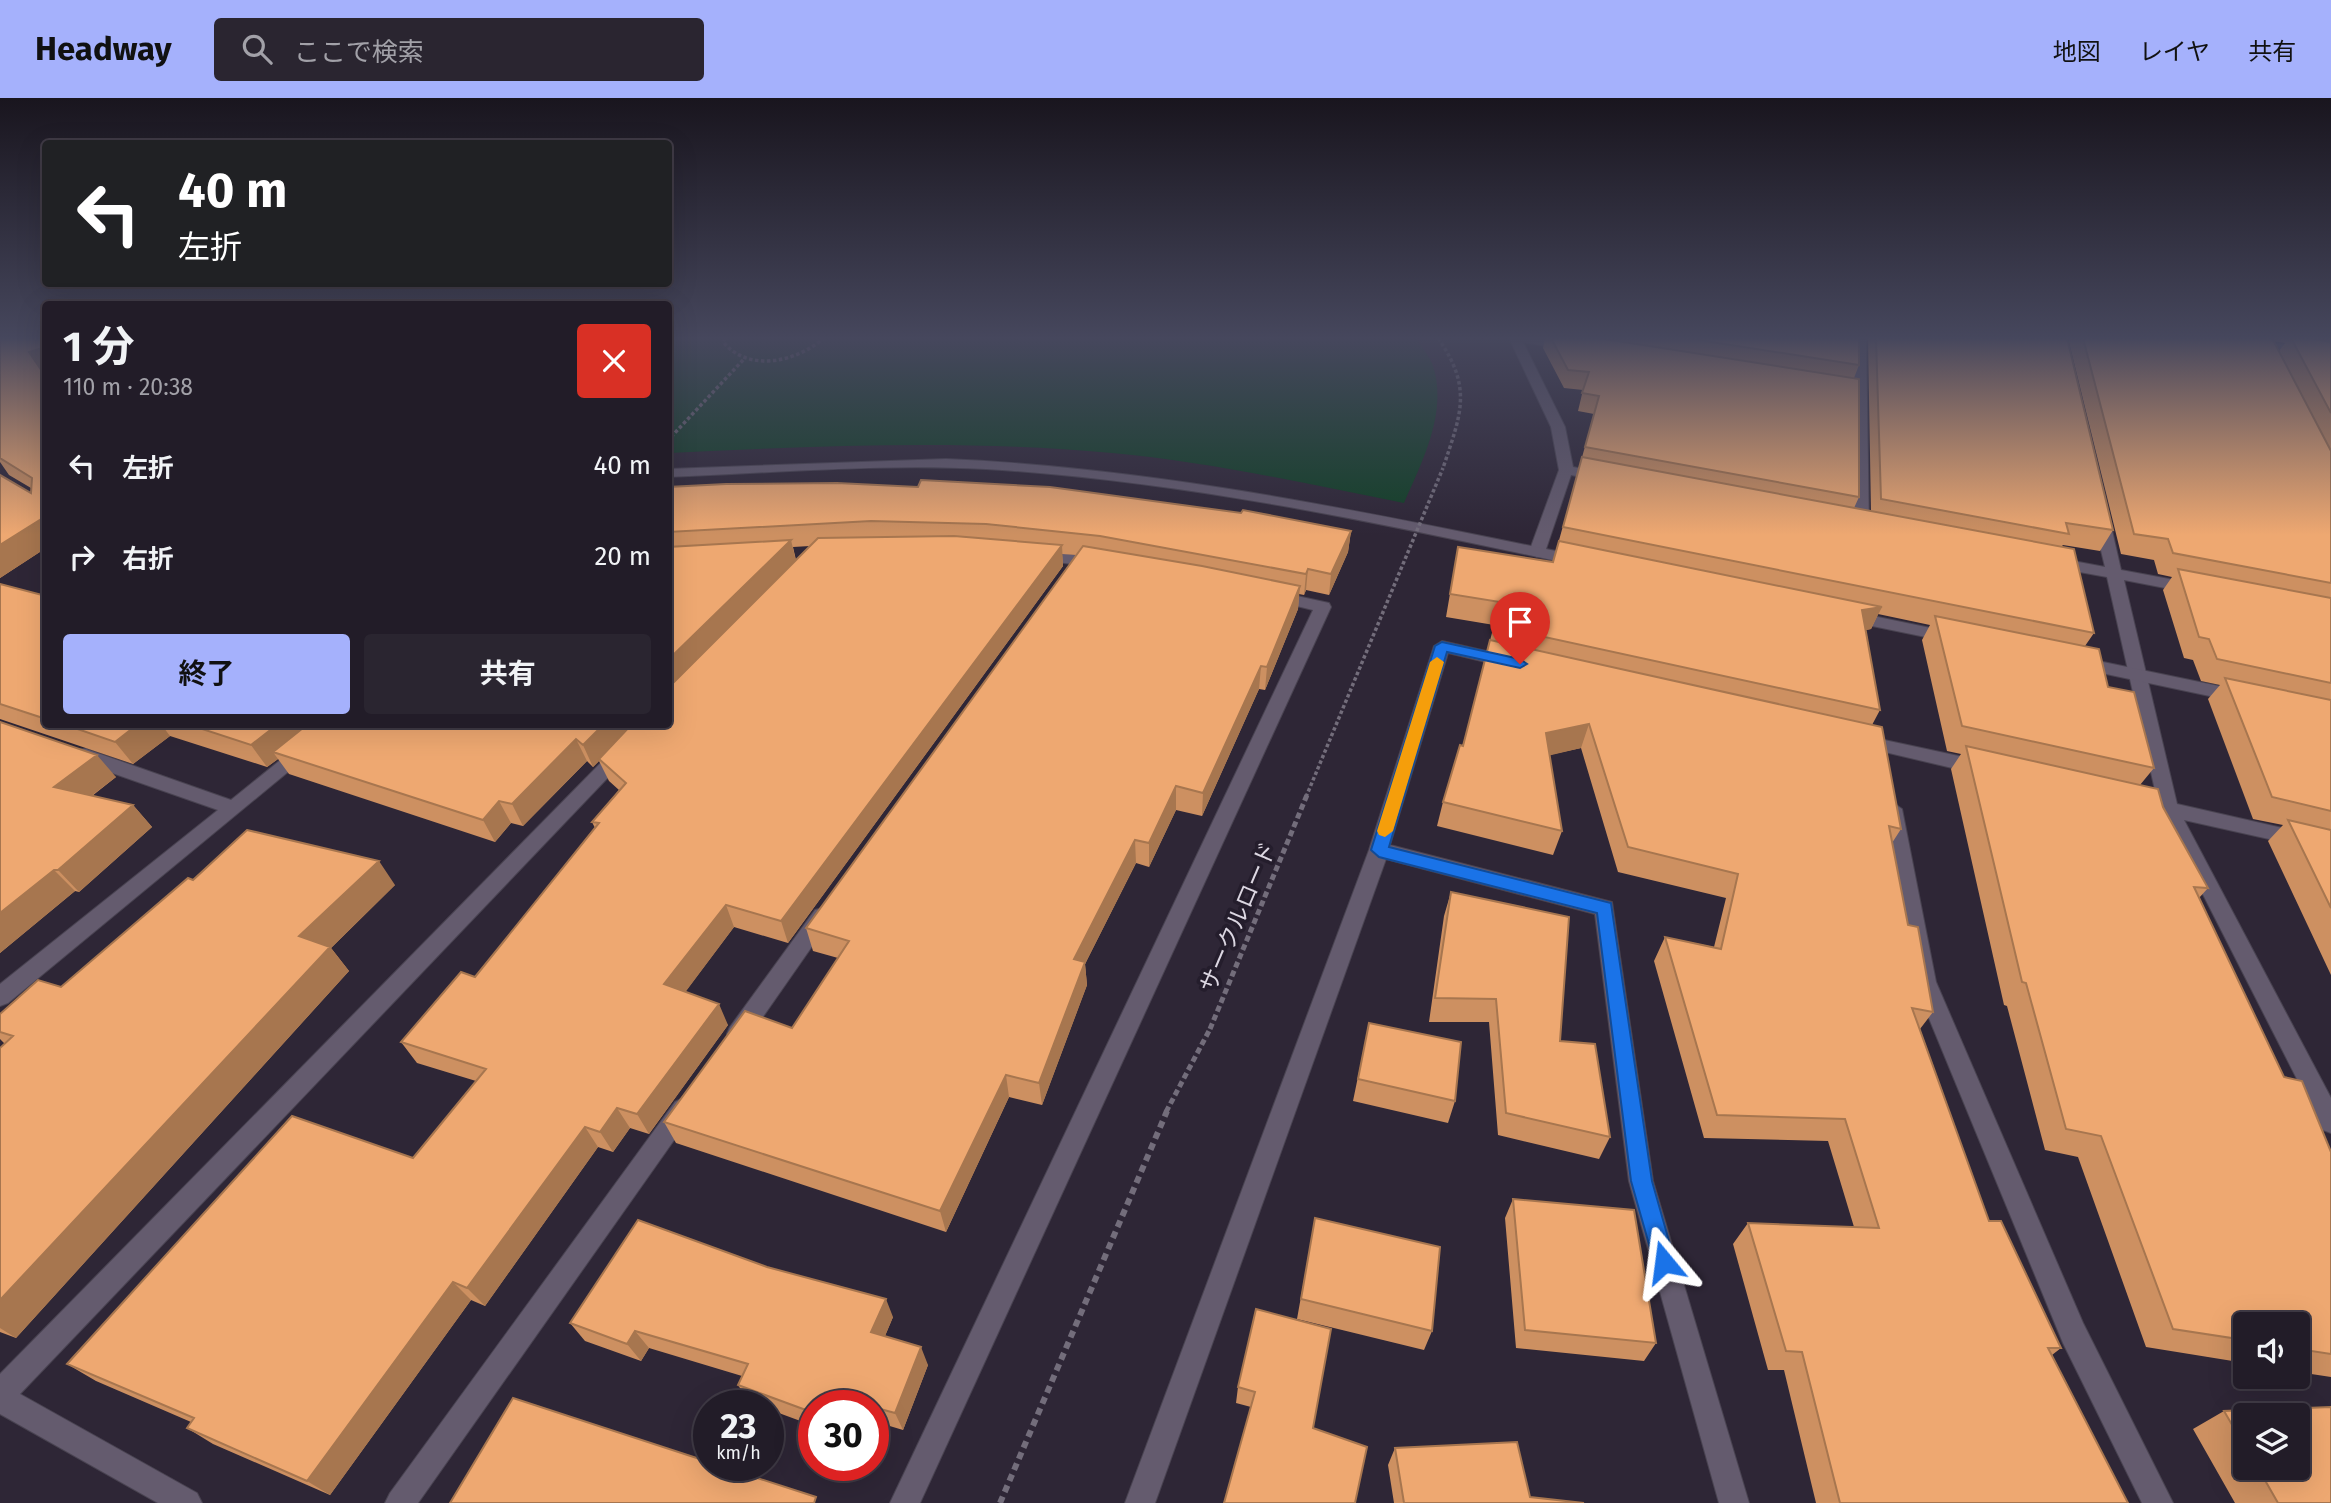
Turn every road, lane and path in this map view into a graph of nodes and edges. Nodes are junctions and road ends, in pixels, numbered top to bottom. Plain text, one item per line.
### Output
1 (702, 404) edge
2 (1462, 404) edge
3 (1547, 404) edge
4 (1855, 404) edge
5 (672, 436) edge
6 (1566, 470) junction
7 (672, 473) edge
8 (1620, 480) edge
9 (2096, 495) edge
10 (1861, 527) edge
11 (1537, 552) junction
12 (1024, 555) edge
13 (2034, 559) edge
14 (1079, 560) junction
15 (1592, 563) edge
16 (1116, 565) edge
17 (2114, 574) junction
18 (1063, 582) edge
19 (2209, 592) edge
20 (1258, 593) edge
21 (1838, 614) edge
22 (1962, 639) edge
23 (2058, 659) edge
24 (1535, 667) edge
25 (2140, 676) junction
26 (2249, 699) edge
27 (332, 728) edge
28 (646, 728) edge
29 (1840, 737) edge
30 (1880, 746) junction
31 (65, 749) edge
32 (1998, 772) edge
33 (2116, 797) edge
34 (234, 808) junction
35 (2169, 809) junction
36 (2331, 846) edge
37 (1379, 850) junction
38 (836, 897) edge
39 (0, 997) edge
40 (723, 1054) edge
41 (699, 1088) edge
42 (2331, 1122) edge
43 (0, 1396) edge
44 (187, 1503) edge
45 (400, 1503) edge
46 (905, 1503) edge
47 (1000, 1503) edge
48 (1140, 1503) edge
49 (1734, 1503) edge
50 (2158, 1503) edge

1 - 5 path
2 - 47 path, サークルロード, bridge
3 - 6 street
4 - 10 street
6 - 8 street
6 - 11 street
7 - 11 street
9 - 17 street
11 - 15 street
12 - 14 street
13 - 17 street
14 - 16 street
14 - 18 street
17 - 19 street
17 - 25 street
20 - 46 street
21 - 22 street
23 - 25 street
24 - 37 street
25 - 26 street
25 - 35 street
27 - 34 street
28 - 43 street
29 - 30 street
30 - 32 street
30 - 50 street
31 - 34 street
33 - 35 street
34 - 39 street
35 - 36 street
35 - 42 street
37 - 48 street
37 - 49 street
38 - 40 street
41 - 45 street
43 - 44 street

